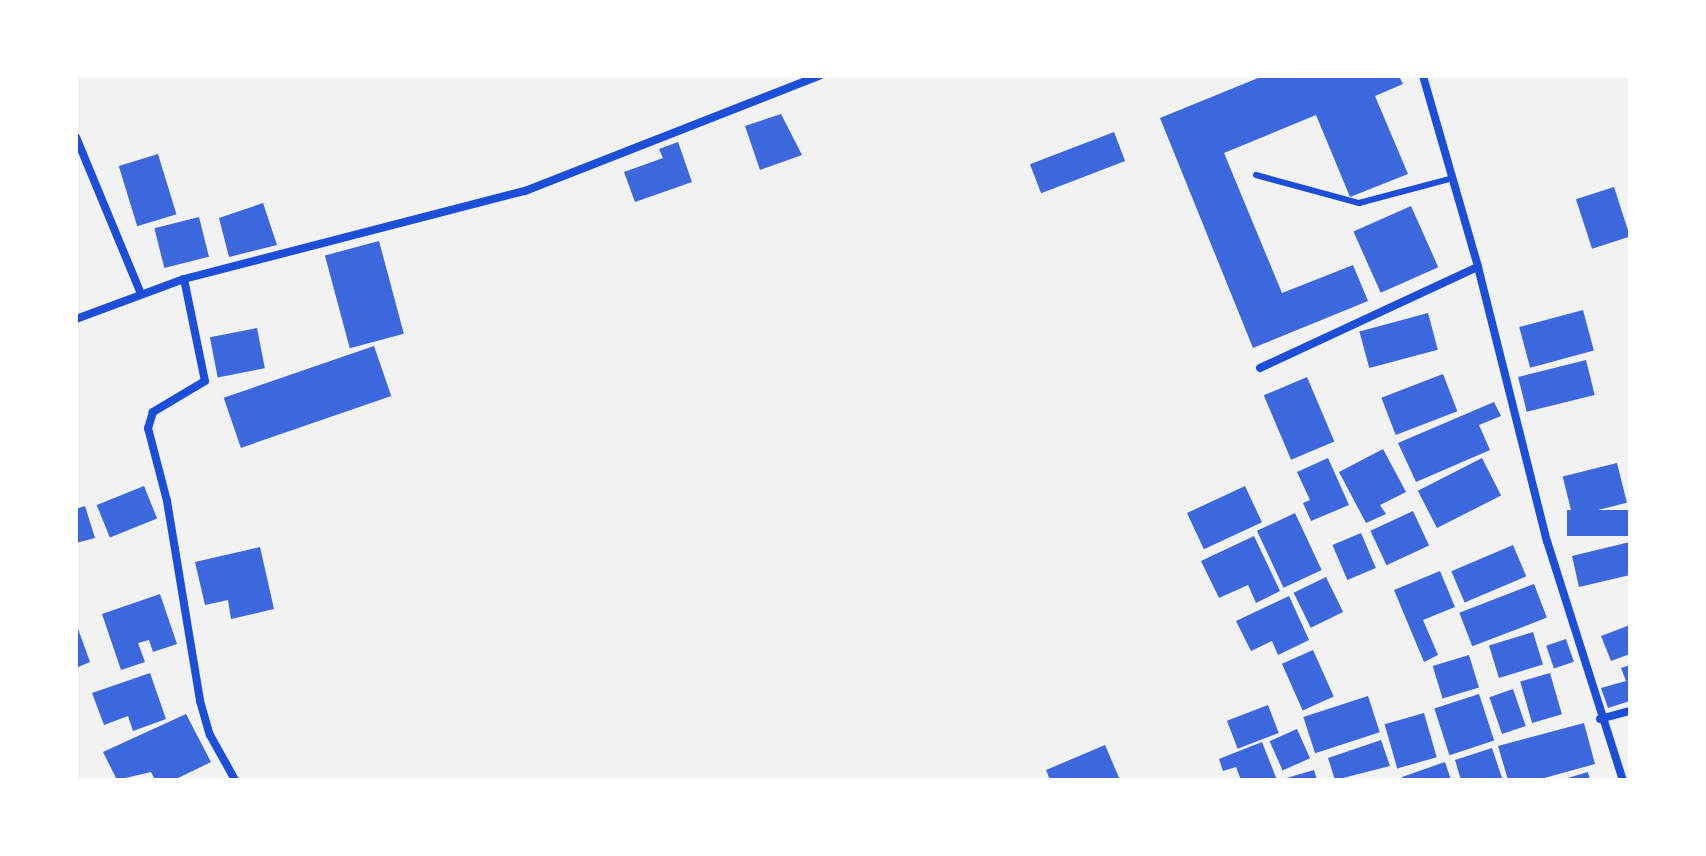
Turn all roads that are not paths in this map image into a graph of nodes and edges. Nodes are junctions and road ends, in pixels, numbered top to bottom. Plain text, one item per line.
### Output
1 (819, 76) edge
2 (1423, 76) edge
3 (76, 137) edge
4 (1256, 175) dead end
5 (1453, 178) junction
6 (1478, 267) junction
7 (184, 279) junction
8 (141, 294) junction
9 (76, 319) edge
10 (1260, 368) dead end
11 (1630, 711) edge
12 (1600, 719) junction
13 (235, 780) edge
14 (1623, 780) edge

1 - 7 street
2 - 5 street
3 - 8 street
4 - 5 lane
5 - 6 street
6 - 10 street
6 - 12 street
7 - 8 street
7 - 13 street
8 - 9 street
11 - 12 street
12 - 14 street

